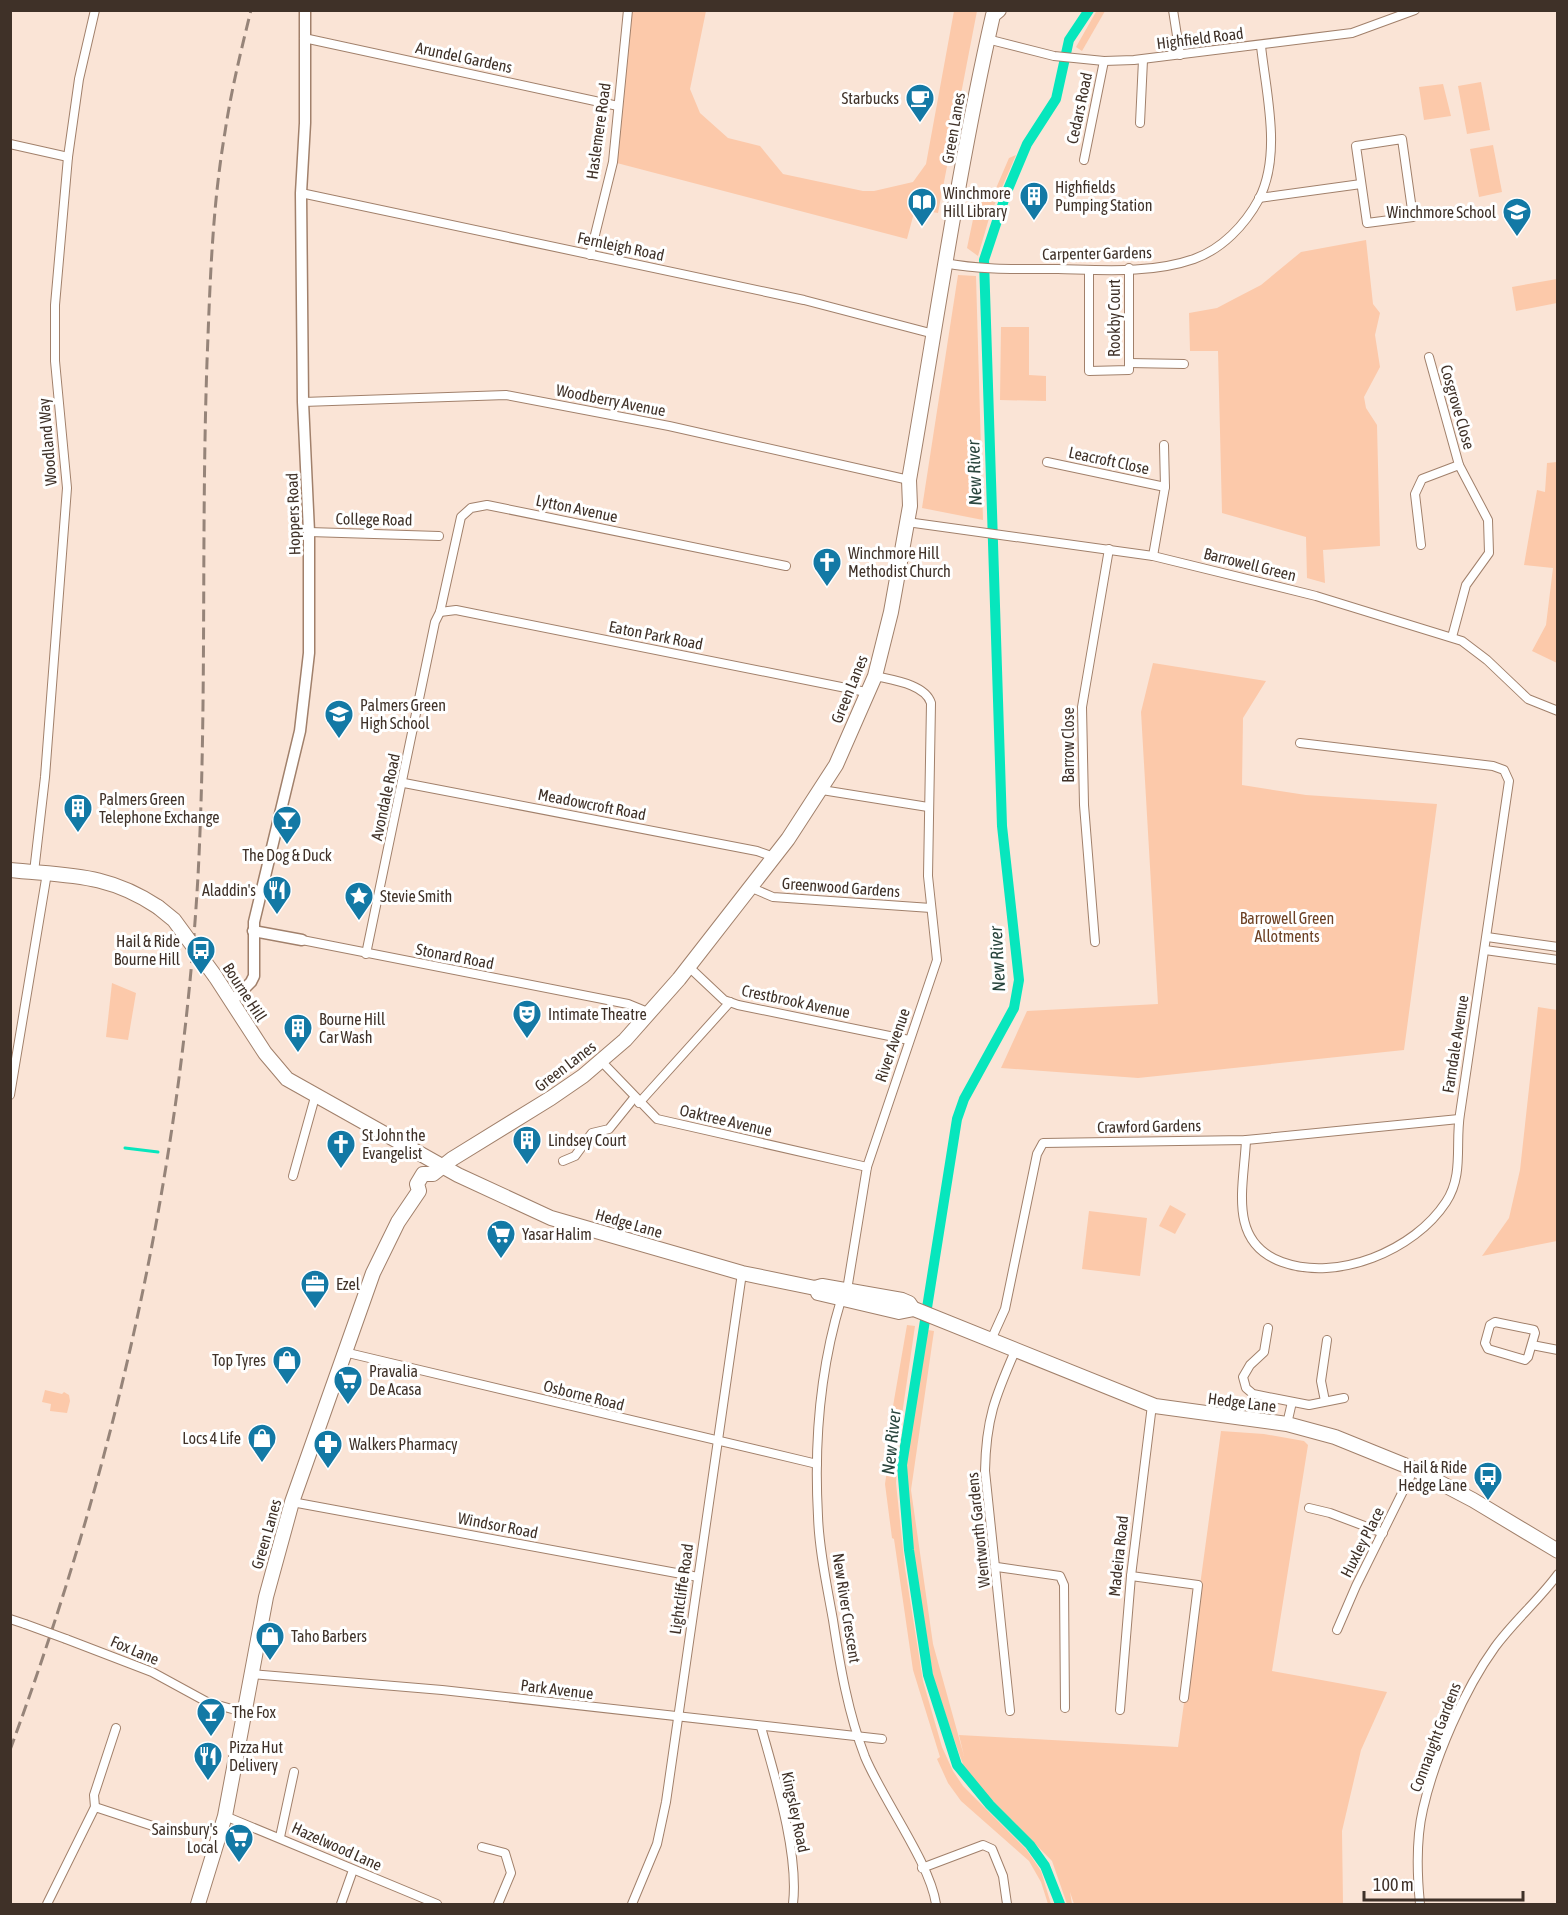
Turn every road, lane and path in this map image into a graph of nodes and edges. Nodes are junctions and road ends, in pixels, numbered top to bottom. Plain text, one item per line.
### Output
1 (95, 10) edge
2 (305, 10) edge
3 (628, 10) edge
4 (1173, 10) edge
5 (1415, 10) edge
6 (994, 12) edge
7 (304, 38) junction
8 (987, 39) junction
9 (1261, 46) junction
10 (1180, 55) junction
11 (1143, 60) junction
12 (1104, 61) junction
13 (618, 106) junction
14 (1140, 123) dead end
15 (10, 144) edge
16 (68, 157) junction
17 (1084, 160) dead end
18 (1361, 184) junction
19 (301, 193) junction
20 (1259, 198) junction
21 (590, 255) junction
22 (944, 262) junction
23 (1129, 268) junction
24 (1089, 270) junction
25 (934, 334) junction
26 (1429, 357) dead end
27 (1129, 363) junction
28 (1184, 364) dead end
29 (303, 402) junction
30 (1164, 446) dead end
31 (1047, 462) dead end
32 (1459, 465) junction
33 (909, 480) junction
34 (1165, 487) junction
35 (907, 522) junction
36 (309, 532) junction
37 (439, 536) dead end
38 (1421, 545) dead end
39 (1109, 549) junction
40 (1153, 556) junction
41 (786, 566) dead end
42 (441, 612) junction
43 (1452, 637) junction
44 (875, 676) junction
45 (866, 692) junction
46 (1557, 711) edge
47 (1300, 743) dead end
48 (404, 783) junction
49 (822, 790) junction
50 (928, 807) junction
51 (774, 857) junction
52 (10, 870) edge
53 (40, 873) junction
54 (752, 888) junction
55 (932, 908) junction
56 (253, 931) junction
57 (1487, 937) junction
58 (302, 940) joint
59 (1095, 942) dead end
60 (1557, 947) edge
61 (1485, 950) junction
62 (366, 954) junction
63 (1557, 960) edge
64 (689, 967) junction
65 (231, 1002) junction
66 (730, 1002) junction
67 (650, 1013) junction
68 (909, 1040) junction
69 (601, 1061) junction
70 (10, 1095) edge
71 (315, 1097) junction
72 (636, 1101) junction
73 (1459, 1119) junction
74 (1246, 1140) junction
75 (563, 1161) dead end
76 (867, 1167) junction
77 (437, 1170) junction
78 (293, 1176) dead end
79 (742, 1273) junction
80 (844, 1295) junction
81 (1268, 1328) dead end
82 (990, 1340) junction
83 (1327, 1340) dead end
84 (1532, 1345) junction
85 (1557, 1350) edge
86 (1015, 1351) junction
87 (344, 1352) junction
88 (1344, 1398) dead end
89 (1325, 1401) junction
90 (1292, 1402) junction
91 (1152, 1405) junction
92 (1287, 1424) junction
93 (717, 1442) junction
94 (817, 1464) junction
95 (1414, 1469) junction
96 (292, 1502) junction
97 (1309, 1508) dead end
98 (1383, 1533) junction
99 (1557, 1551) edge
100 (997, 1567) junction
101 (1557, 1574) edge
102 (1131, 1576) junction
103 (698, 1577) junction
104 (15, 1620) edge
105 (1337, 1630) dead end
106 (252, 1674) junction
107 (1184, 1698) dead end
108 (1065, 1708) dead end
109 (1120, 1710) dead end
110 (1010, 1711) dead end
111 (246, 1713) junction
112 (678, 1718) junction
113 (761, 1727) junction
114 (116, 1728) dead end
115 (857, 1736) junction
116 (882, 1738) dead end
117 (294, 1772) dead end
118 (95, 1807) junction
119 (225, 1815) junction
120 (171, 1832) dead end
121 (280, 1837) junction
122 (482, 1847) dead end
123 (922, 1868) junction
124 (353, 1870) junction
125 (47, 1905) edge
126 (198, 1905) edge
127 (341, 1905) edge
128 (437, 1905) edge
129 (498, 1905) edge
130 (632, 1905) edge
131 (793, 1905) edge
132 (936, 1905) edge
133 (1007, 1905) edge
134 (1420, 1905) edge

1 - 16 street, Woodland Way
2 - 7 street, Hoppers Road
3 - 13 street, Haslemere Road
4 - 10 street
5 - 9 street, Highfield Road
6 - 8 main road, Green Lanes
7 - 13 street, Arundel Gardens
7 - 19 street, Hoppers Road
8 - 12 street, Highfield Road
8 - 22 main road, Green Lanes
9 - 10 street, Highfield Road
9 - 20 street, Carpenter Gardens
10 - 11 street, Highfield Road
11 - 12 street, Highfield Road
11 - 14 street
12 - 17 street, Cedars Road
13 - 21 street, Haslemere Road
15 - 16 street
16 - 53 street, Woodland Way
18 - 18 street
18 - 20 street
19 - 21 street, Fernleigh Road
19 - 29 street, Hoppers Road
20 - 23 street, Carpenter Gardens
21 - 25 street, Fernleigh Road
22 - 24 street, Carpenter Gardens
22 - 25 main road, Green Lanes
23 - 24 street, Carpenter Gardens
23 - 27 street, Rookby Court
24 - 27 street, Rookby Court
25 - 33 main road, Green Lanes
26 - 32 street, Cosgrove Close
27 - 28 street
29 - 33 street, Woodberry Avenue
29 - 36 street, Hoppers Road
30 - 34 street
31 - 34 street, Leacroft Close
32 - 38 street, Cosgrove Close
32 - 43 street, Cosgrove Close
33 - 35 main road, Green Lanes
34 - 40 street
35 - 39 street, Barrowell Green
35 - 44 main road, Green Lanes
36 - 37 street, College Road
36 - 56 street, Hoppers Road
39 - 40 street, Barrowell Green
39 - 59 street, Barrow Close
40 - 43 street, Barrowell Green
41 - 42 street, Lytton Avenue
42 - 45 street, Eaton Park Road
42 - 48 street, Avondale Road
43 - 46 street, Barrowell Green
44 - 45 main road, Green Lanes
44 - 50 street, River Avenue
45 - 49 main road, Green Lanes
47 - 57 street, Farndale Avenue
48 - 51 street, Meadowcroft Road
48 - 62 street, Avondale Road
49 - 50 street
49 - 51 main road, Green Lanes
50 - 55 street, River Avenue
51 - 54 main road, Green Lanes
52 - 53 main road, Bourne Hill
53 - 65 main road, Bourne Hill, bridge
53 - 70 street, Woodland Way
54 - 55 street, Greenwood Gardens
54 - 64 main road, Green Lanes
55 - 68 street, River Avenue
56 - 58 street, Stonard Road
56 - 65 street, Hoppers Road
57 - 60 street
57 - 61 street, Farndale Avenue
58 - 62 street, Stonard Road
61 - 63 street
61 - 73 street, Farndale Avenue
62 - 67 street, Stonard Road
64 - 66 street, Crestbrook Avenue
64 - 67 main road, Green Lanes
65 - 71 main road, Bourne Hill
66 - 68 street, Crestbrook Avenue
66 - 72 street
67 - 69 main road, Green Lanes
68 - 76 street, River Avenue
69 - 72 street, Oaktree Avenue
69 - 77 main road, Green Lanes
71 - 77 main road, Bourne Hill
71 - 78 street
72 - 75 street
72 - 76 street, Oaktree Avenue
73 - 74 street, Crawford Gardens
73 - 74 street, Farndale Avenue
74 - 82 street, Crawford Gardens
76 - 80 street, River Avenue
77 - 79 main road, Hedge Lane
77 - 87 main road, Green Lanes
79 - 80 main road, Hedge Lane
79 - 93 street, Lightcliffe Road
80 - 82 main road, Hedge Lane
80 - 94 street, New River Crescent
81 - 90 street
82 - 86 main road, Hedge Lane
83 - 89 street
84 - 84 street
84 - 85 street
86 - 91 main road, Hedge Lane
86 - 100 street, Wentworth Gardens
87 - 93 street, Osborne Road
87 - 96 main road, Green Lanes
88 - 89 street
89 - 90 street
90 - 92 street
91 - 92 main road, Hedge Lane
91 - 102 street, Madeira Road
92 - 95 main road, Hedge Lane
93 - 94 street, Osborne Road
93 - 103 street, Lightcliffe Road
94 - 115 street, New River Crescent
95 - 98 street, Huxley Place
95 - 99 main road, Hedge Lane
96 - 103 street, Windsor Road
96 - 106 main road, Green Lanes
97 - 98 street
98 - 105 street, Huxley Place
100 - 108 street
100 - 110 street, Wentworth Gardens
101 - 134 street, Connaught Gardens
102 - 107 street
102 - 109 street, Madeira Road
103 - 112 street, Lightcliffe Road
104 - 111 street, Fox Lane, bridge
106 - 111 main road, Green Lanes
106 - 112 street, Park Avenue
111 - 119 main road, Green Lanes
112 - 113 street, Park Avenue
112 - 130 street, Lightcliffe Road
113 - 115 street, Park Avenue
113 - 131 street, Kingsley Road
114 - 118 street
115 - 116 street, Park Avenue
115 - 123 street, New River Crescent
117 - 121 street
118 - 120 street
118 - 125 street
119 - 121 street, Hazelwood Lane
119 - 126 main road, Green Lanes
121 - 124 street, Hazelwood Lane
122 - 129 street
123 - 132 street, New River Crescent
123 - 133 street
124 - 127 street
124 - 128 street, Hazelwood Lane

